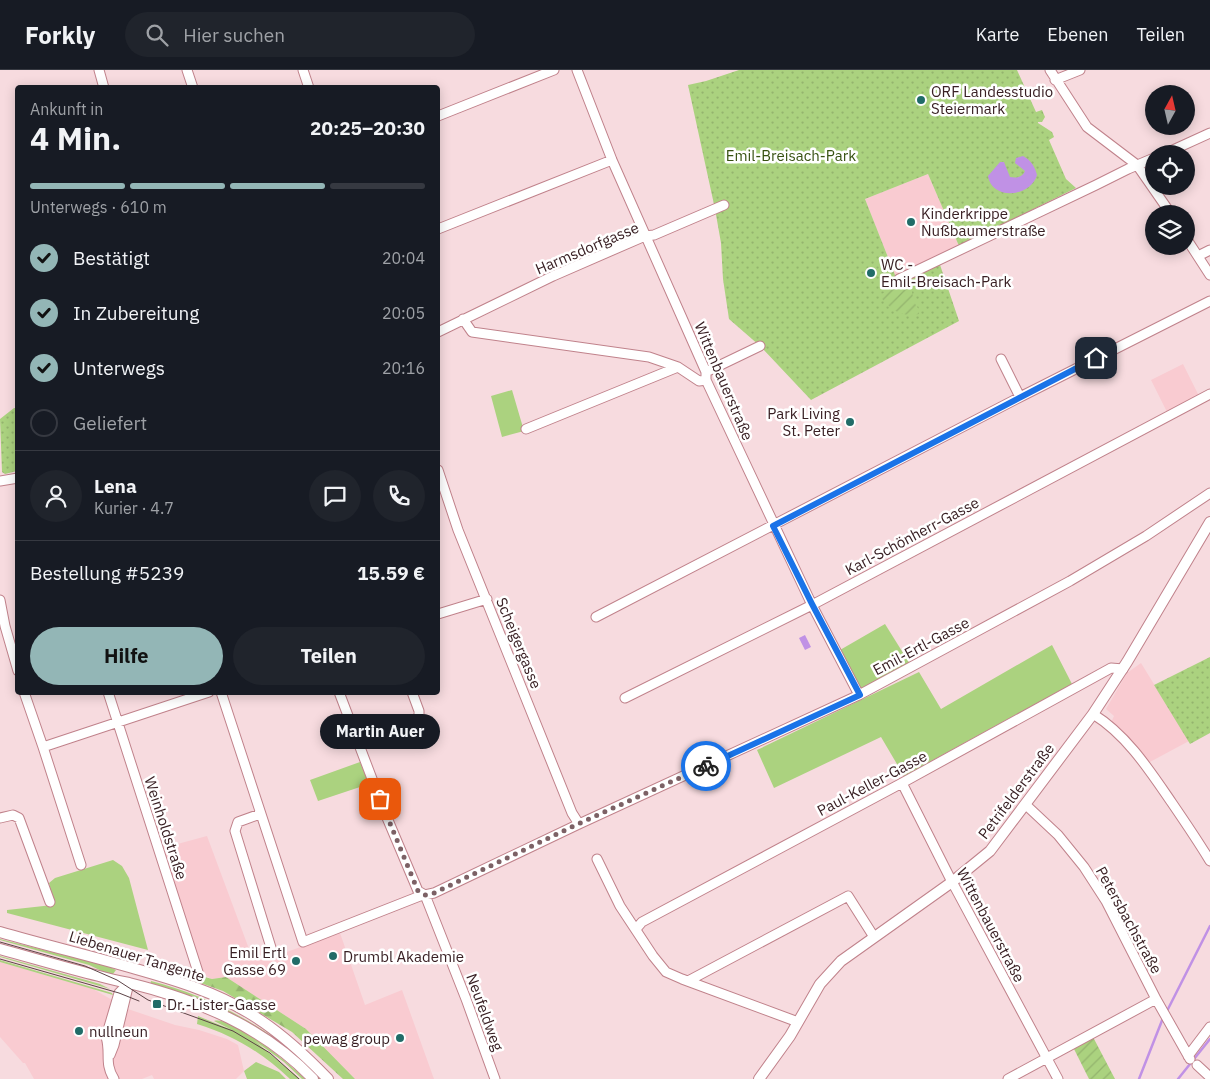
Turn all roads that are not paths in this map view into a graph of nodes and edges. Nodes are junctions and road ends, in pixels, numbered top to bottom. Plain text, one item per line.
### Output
1 (99, 70) edge
2 (187, 70) edge
3 (303, 70) edge
4 (554, 70) edge
5 (577, 70) edge
6 (1050, 70) edge
7 (1080, 70) edge
8 (1055, 80) junction
9 (103, 85) edge
10 (192, 85) edge
11 (308, 85) edge
12 (440, 115) edge
13 (1210, 133) edge
14 (1184, 145) edge
15 (612, 160) junction
16 (1145, 162) edge
17 (1137, 166) junction
18 (724, 205) dead end
19 (1165, 205) edge
20 (440, 229) edge
21 (645, 236) junction
22 (1210, 250) edge
23 (1195, 252) edge
24 (1198, 256) junction
25 (1210, 275) edge
26 (899, 279) dead end
27 (1210, 301) edge
28 (463, 319) junction
29 (440, 331) edge
30 (760, 346) dead end
31 (1001, 359) dead end
32 (678, 367) junction
33 (706, 376) junction
34 (1210, 394) edge
35 (1020, 397) junction
36 (526, 429) dead end
37 (440, 476) edge
38 (15, 478) edge
39 (0, 481) edge
40 (1210, 493) edge
41 (1210, 522) edge
42 (773, 526) junction
43 (486, 599) junction
44 (0, 600) edge
45 (812, 604) junction
46 (440, 613) edge
47 (596, 617) dead end
48 (15, 661) edge
49 (1123, 669) junction
50 (25, 695) edge
51 (109, 695) edge
52 (200, 695) edge
53 (222, 695) edge
54 (341, 695) edge
55 (413, 695) edge
56 (860, 695) junction
57 (625, 698) dead end
58 (1093, 714) junction
59 (118, 723) junction
60 (356, 735) junction
61 (43, 747) junction
62 (902, 783) junction
63 (1026, 805) junction
64 (260, 814) junction
65 (0, 818) edge
66 (578, 824) junction
67 (597, 859) dead end
68 (1210, 861) edge
69 (81, 865) dead end
70 (952, 882) junction
71 (425, 895) junction
72 (50, 902) dead end
73 (636, 929) junction
74 (0, 932) edge
75 (874, 938) junction
76 (0, 949) edge
77 (273, 954) dead end
78 (133, 968) junction
79 (198, 972) dead end
80 (688, 981) junction
81 (129, 983) junction
82 (1156, 999) junction
83 (798, 1022) junction
84 (1210, 1026) edge
85 (1047, 1059) junction
86 (1192, 1060) junction
87 (1210, 1077) edge
88 (114, 1079) edge
89 (313, 1079) edge
90 (328, 1079) edge
91 (495, 1079) edge
92 (759, 1079) edge
93 (1008, 1079) edge
94 (1058, 1079) edge

1 - 9 street
2 - 10 street
3 - 11 street
4 - 12 street
5 - 15 street, Wittenbauerstraße
6 - 8 street
7 - 8 street
8 - 17 street
13 - 14 street
15 - 20 street
15 - 21 street, Wittenbauerstraße
16 - 17 street
17 - 19 street
17 - 26 street
18 - 21 street, Harmsdorfgasse
21 - 28 street, Harmsdorfgasse
21 - 33 street, Wittenbauerstraße
22 - 24 street
23 - 24 street
24 - 25 street
27 - 35 street
28 - 29 street, Harmsdorfgasse
28 - 32 street
30 - 33 street
31 - 35 street
32 - 33 street
32 - 36 street
33 - 42 street, Wittenbauerstraße
34 - 45 street, Karl-Schönherr-Gasse
35 - 42 street
37 - 43 street, Scheigergasse
38 - 39 street
40 - 56 street, Emil-Ertl-Gasse
41 - 49 main road, Petrifelderstraße
42 - 45 street, Wittenbauerstraße
42 - 47 street
43 - 46 street
43 - 66 street, Scheigergasse
44 - 48 street
45 - 56 street, Wittenbauerstraße
45 - 57 street, Karl-Schönherr-Gasse
49 - 58 main road, Petrifelderstraße
49 - 62 street, Paul-Keller-Gasse
50 - 61 street
51 - 59 street, Weinholdstraße
52 - 59 street
53 - 64 street
54 - 60 street, Neufeldweg
55 - 60 street
56 - 66 street, Emil-Ertl-Gasse
58 - 63 main road, Petrifelderstraße
58 - 68 street
59 - 61 street
59 - 79 street, Weinholdstraße
60 - 71 street, Neufeldweg
61 - 69 street
62 - 70 street, Wittenbauerstraße
62 - 73 street, Paul-Keller-Gasse
63 - 70 main road, Petrifelderstraße
63 - 82 street, Petersbachstraße
64 - 71 street, Emil-Ertl-Gasse
64 - 77 street
65 - 72 street
66 - 71 street, Emil-Ertl-Gasse
67 - 73 street
70 - 75 main road, Petrifelderstraße
70 - 85 street, Wittenbauerstraße
71 - 91 street, Neufeldweg
73 - 80 street
74 - 78 main road, Liebenauer Tangente
75 - 80 street
75 - 83 main road, Petrifelderstraße
76 - 81 main road, Liebenauer Tangente
78 - 81 main road
78 - 90 main road, Liebenauer Tangente
80 - 83 street
81 - 88 street
81 - 89 main road, Liebenauer Tangente
82 - 85 street
82 - 86 street, Petersbachstraße
83 - 92 main road, Petrifelderstraße
84 - 86 street
85 - 93 street
85 - 94 street, Wittenbauerstraße
86 - 87 street

